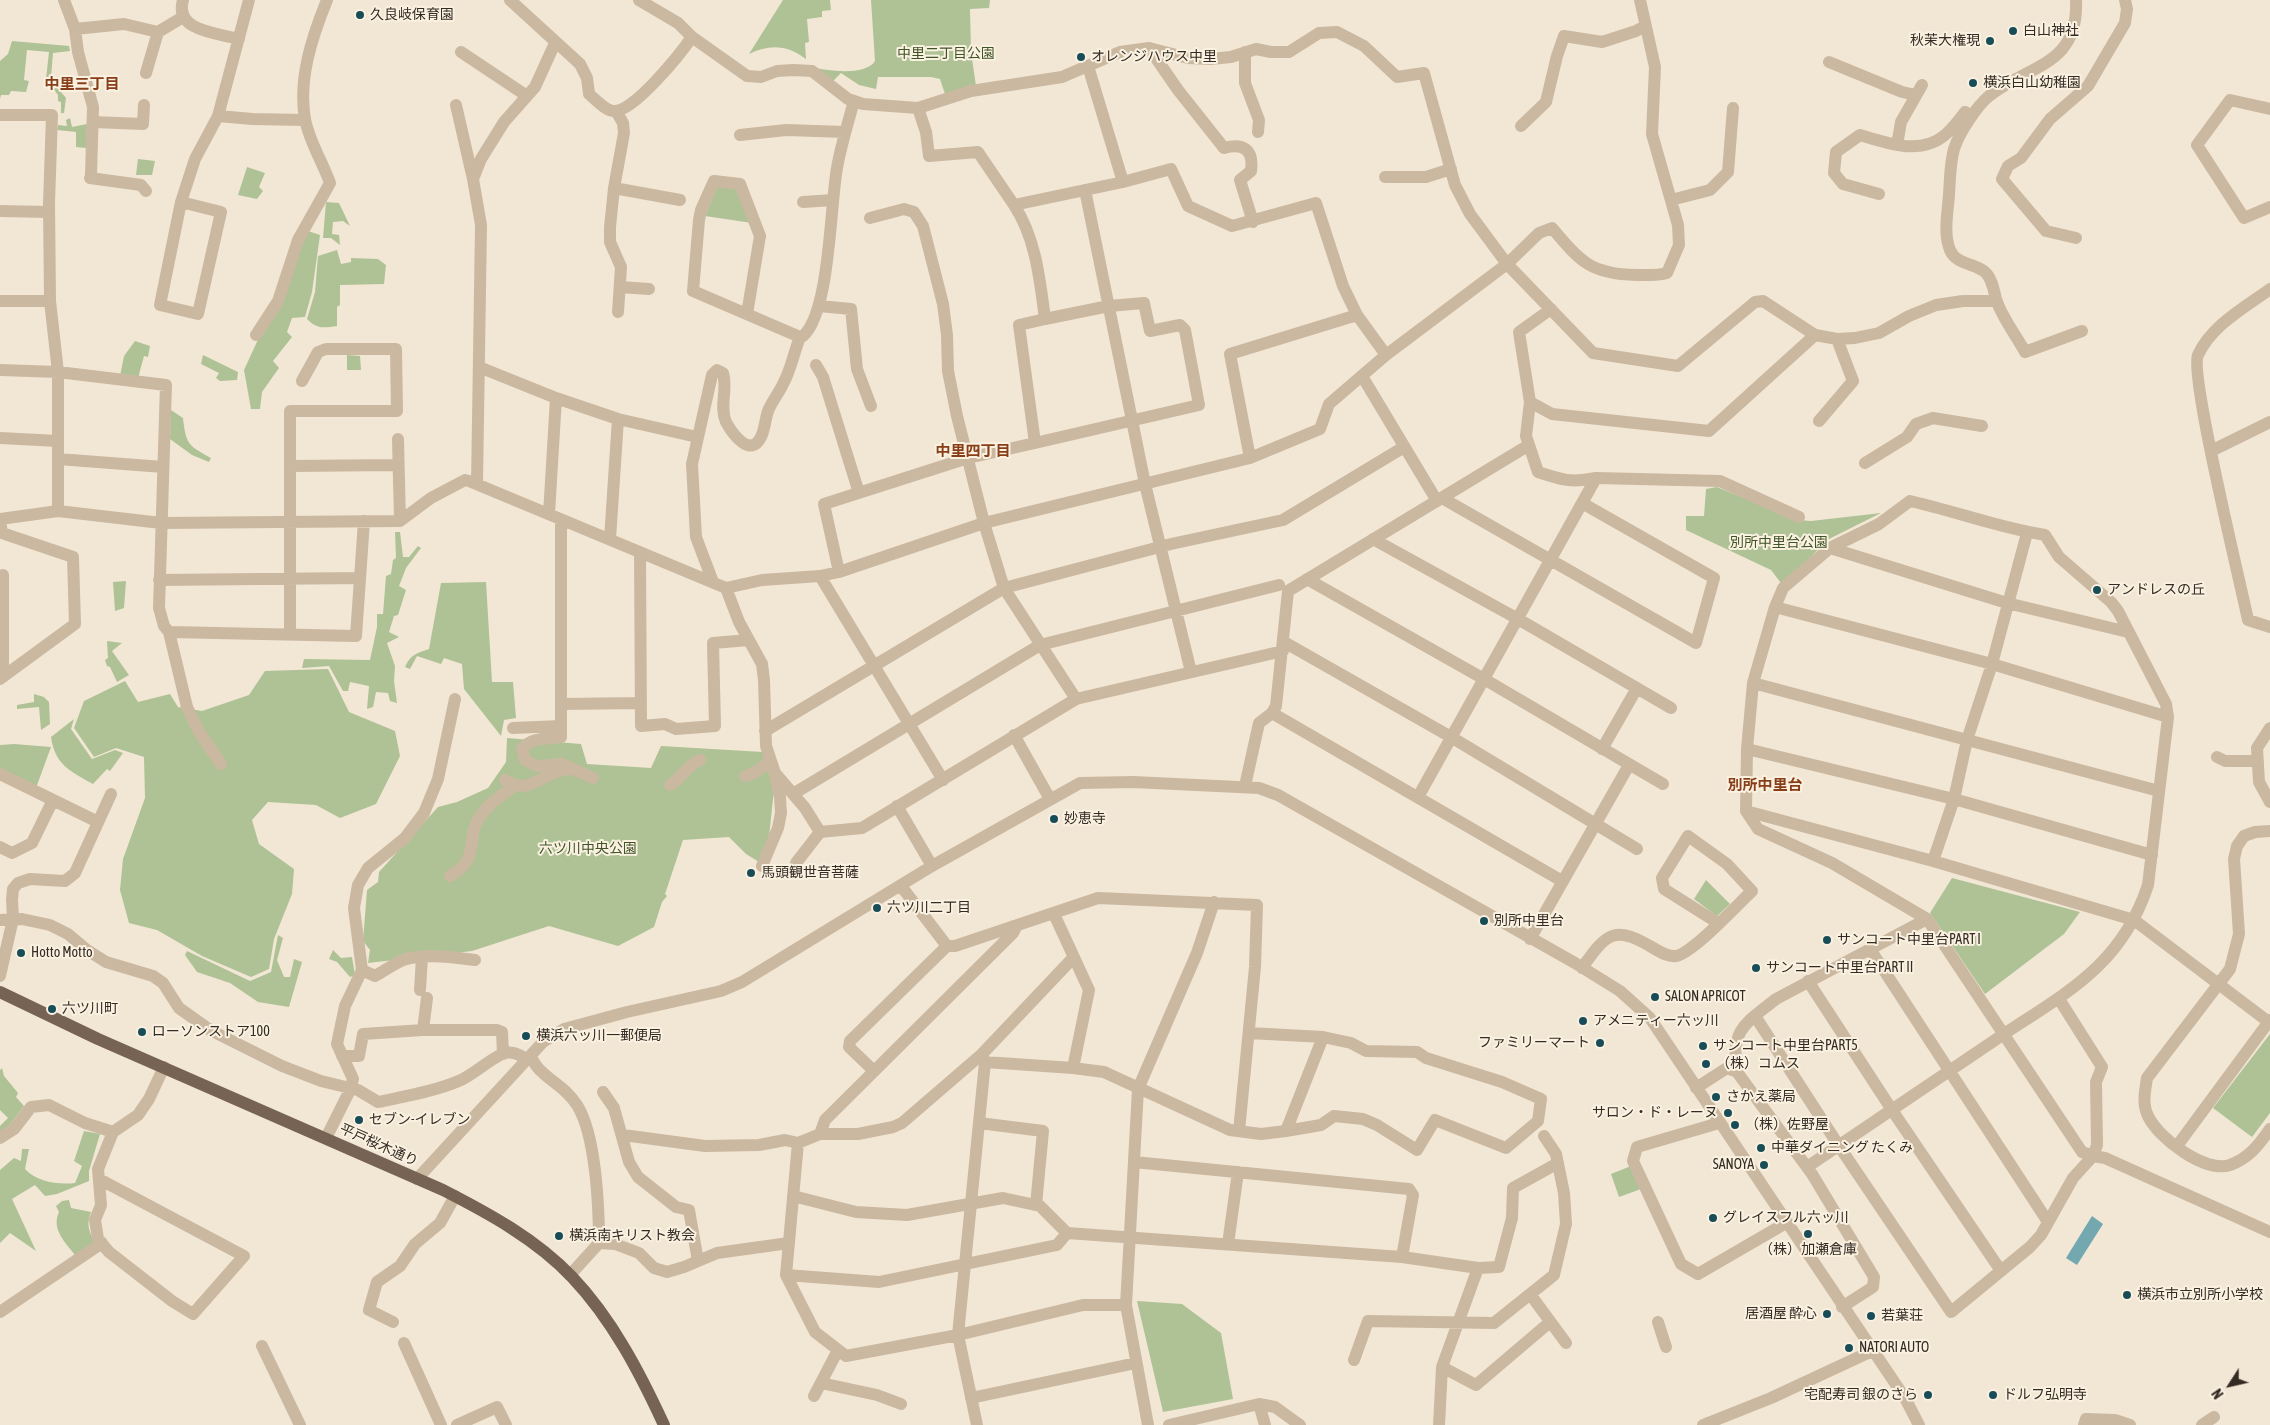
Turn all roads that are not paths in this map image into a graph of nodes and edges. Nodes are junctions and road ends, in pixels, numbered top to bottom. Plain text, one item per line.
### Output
1 (64, 0) edge
2 (183, 0) edge
3 (250, 0) edge
4 (327, 0) edge
5 (510, 0) edge
6 (639, 0) edge
7 (1640, 0) edge
8 (2076, 0) edge
9 (2125, 0) edge
10 (183, 17) junction
11 (1645, 26) junction
12 (75, 29) junction
13 (158, 32) junction
14 (692, 37) junction
15 (239, 39) junction
16 (555, 43) junction
17 (1149, 48) junction
18 (461, 52) dead end
19 (1246, 52) junction
20 (1829, 62) dead end
21 (1088, 66) junction
22 (146, 73) dead end
23 (527, 96) junction
24 (854, 101) junction
25 (456, 105) dead end
26 (144, 106) dead end
27 (918, 108) junction
28 (1733, 108) dead end
29 (2270, 109) edge
30 (616, 111) junction
31 (0, 115) edge
32 (218, 116) junction
33 (1971, 116) junction
34 (305, 120) junction
35 (93, 122) junction
36 (1521, 126) dead end
37 (845, 132) junction
38 (1258, 132) dead end
39 (740, 135) dead end
40 (1897, 145) junction
41 (1451, 169) junction
42 (1385, 177) dead end
43 (473, 179) junction
44 (1123, 182) junction
45 (614, 188) junction
46 (146, 190) dead end
47 (1085, 190) junction
48 (1879, 194) dead end
49 (680, 200) dead end
50 (833, 200) junction
51 (1671, 200) junction
52 (181, 202) junction
53 (803, 202) dead end
54 (1014, 205) junction
55 (2269, 209) edge
56 (0, 212) edge
57 (49, 212) junction
58 (870, 218) dead end
59 (1252, 222) junction
60 (2076, 238) dead end
61 (1507, 264) junction
62 (620, 287) junction
63 (649, 289) dead end
64 (2270, 289) edge
65 (0, 301) edge
66 (50, 301) junction
67 (1997, 301) junction
68 (819, 306) junction
69 (1109, 306) junction
70 (1551, 309) junction
71 (618, 312) dead end
72 (747, 314) junction
73 (1357, 315) junction
74 (1045, 319) junction
75 (2082, 331) dead end
76 (256, 335) dead end
77 (1815, 335) junction
78 (800, 337) junction
79 (1837, 339) junction
80 (1386, 355) junction
81 (816, 365) dead end
82 (480, 367) junction
83 (0, 370) edge
84 (58, 372) junction
85 (1362, 376) junction
86 (302, 381) dead end
87 (556, 398) junction
88 (1530, 402) junction
89 (871, 406) dead end
90 (618, 419) junction
91 (1132, 420) junction
92 (1820, 421) dead end
93 (2270, 422) edge
94 (1982, 426) dead end
95 (697, 437) junction
96 (0, 438) edge
97 (398, 439) dead end
98 (58, 441) junction
99 (1035, 443) junction
100 (1528, 445) junction
101 (1404, 447) junction
102 (2211, 451) junction
103 (968, 458) junction
104 (1250, 458) junction
105 (58, 459) junction
106 (1865, 463) dead end
107 (398, 465) junction
108 (290, 466) junction
109 (163, 467) junction
110 (1596, 478) junction
111 (477, 484) junction
112 (1145, 484) junction
113 (859, 493) junction
114 (1440, 500) junction
115 (1582, 503) junction
116 (58, 511) junction
117 (549, 514) junction
118 (1799, 517) dead end
119 (561, 520) junction
120 (364, 521) junction
121 (400, 521) junction
122 (290, 522) junction
123 (161, 523) junction
124 (984, 523) junction
125 (1, 528) edge
126 (2027, 533) junction
127 (610, 539) junction
128 (1373, 539) junction
129 (1161, 546) junction
130 (1830, 548) junction
131 (640, 553) junction
132 (1550, 560) junction
133 (839, 572) junction
134 (3, 575) dead end
135 (820, 576) junction
136 (291, 578) junction
137 (360, 578) junction
138 (159, 580) junction
139 (713, 582) junction
140 (1293, 583) junction
141 (726, 588) junction
142 (1004, 588) junction
143 (2007, 603) junction
144 (1775, 607) junction
145 (1176, 610) junction
146 (1518, 618) junction
147 (2270, 627) edge
148 (169, 632) junction
149 (2128, 632) junction
150 (290, 634) junction
151 (749, 640) junction
152 (1040, 645) junction
153 (1283, 647) junction
154 (1992, 664) junction
155 (874, 666) junction
156 (1191, 672) junction
157 (2, 678) edge
158 (1484, 679) junction
159 (1753, 683) junction
160 (1637, 688) junction
161 (455, 699) dead end
162 (1076, 699) junction
163 (641, 703) junction
164 (561, 704) junction
165 (1671, 708) dead end
166 (1272, 713) junction
167 (2168, 717) junction
168 (908, 723) junction
169 (561, 726) junction
170 (513, 728) dead end
171 (2270, 728) edge
172 (765, 731) junction
173 (1014, 735) junction
174 (1451, 737) junction
175 (1967, 740) junction
176 (1747, 748) junction
177 (1602, 749) junction
178 (2217, 757) dead end
179 (700, 760) dead end
180 (771, 761) junction
181 (2258, 761) junction
182 (221, 764) dead end
183 (1629, 764) junction
184 (572, 769) junction
185 (775, 773) junction
186 (745, 776) dead end
187 (593, 778) dead end
188 (2, 779) edge
189 (942, 780) junction
190 (1662, 784) dead end
191 (670, 785) dead end
192 (1245, 786) junction
193 (2159, 792) junction
194 (111, 794) dead end
195 (793, 794) junction
196 (1418, 797) junction
197 (1050, 799) junction
198 (1954, 799) junction
199 (53, 800) junction
200 (2270, 802) edge
201 (897, 806) junction
202 (1746, 811) junction
203 (98, 822) junction
204 (1596, 823) junction
205 (2270, 831) edge
206 (820, 832) junction
207 (0, 848) edge
208 (1637, 849) dead end
209 (2152, 854) junction
210 (1933, 861) junction
211 (796, 863) dead end
212 (762, 866) dead end
213 (932, 866) junction
214 (450, 876) dead end
215 (1562, 881) junction
216 (901, 886) junction
217 (1214, 902) junction
218 (1054, 914) junction
219 (6, 919) edge
220 (1927, 919) junction
221 (2134, 920) junction
222 (1718, 923) junction
223 (1016, 927) junction
224 (1530, 938) junction
225 (947, 946) junction
226 (1870, 949) junction
227 (422, 957) junction
228 (1073, 958) junction
229 (475, 960) dead end
230 (1582, 968) junction
231 (362, 970) junction
232 (0, 976) edge
233 (1808, 981) junction
234 (2218, 984) junction
235 (0, 992) edge
236 (2059, 999) junction
237 (1755, 1016) junction
238 (2270, 1021) edge
239 (424, 1030) junction
240 (1249, 1032) junction
241 (2004, 1034) junction
242 (1323, 1037) junction
243 (503, 1054) junction
244 (342, 1056) junction
245 (528, 1057) junction
246 (984, 1058) junction
247 (164, 1067) junction
248 (1073, 1068) junction
249 (874, 1071) junction
250 (1949, 1071) junction
251 (1737, 1072) junction
252 (350, 1088) junction
253 (1696, 1088) junction
254 (1138, 1089) junction
255 (603, 1092) dead end
256 (1892, 1110) junction
257 (1719, 1123) junction
258 (979, 1124) junction
259 (2270, 1129) edge
260 (1239, 1131) junction
261 (1286, 1131) junction
262 (113, 1132) junction
263 (820, 1134) junction
264 (623, 1135) junction
265 (1544, 1136) dead end
266 (0, 1138) edge
267 (326, 1138) junction
268 (798, 1143) junction
269 (1839, 1146) junction
270 (2177, 1146) junction
271 (2093, 1156) junction
272 (1134, 1162) junction
273 (1558, 1163) junction
274 (1807, 1168) junction
275 (1238, 1172) junction
276 (99, 1179) junction
277 (417, 1179) junction
278 (455, 1196) junction
279 (793, 1196) junction
280 (972, 1202) junction
281 (1036, 1205) junction
282 (2048, 1222) junction
283 (1786, 1223) junction
284 (2270, 1232) edge
285 (1066, 1233) junction
286 (1129, 1237) junction
287 (102, 1243) junction
288 (599, 1243) junction
289 (789, 1243) junction
290 (1228, 1244) junction
291 (1402, 1257) junction
292 (698, 1262) junction
293 (966, 1263) junction
294 (1478, 1268) junction
295 (2001, 1271) junction
296 (570, 1275) junction
297 (786, 1275) junction
298 (1530, 1294) junction
299 (1126, 1305) junction
300 (1842, 1307) junction
301 (0, 1312) edge
302 (393, 1322) dead end
303 (1459, 1322) junction
304 (1550, 1322) junction
305 (1658, 1322) dead end
306 (958, 1335) junction
307 (404, 1343) dead end
308 (1566, 1343) dead end
309 (262, 1346) dead end
310 (1666, 1347) dead end
311 (838, 1350) junction
312 (1872, 1350) junction
313 (1354, 1360) dead end
314 (1136, 1363) junction
315 (1442, 1367) junction
316 (821, 1383) junction
317 (814, 1396) dead end
318 (971, 1398) junction
319 (901, 1404) dead end
320 (1259, 1404) junction
321 (2214, 1417) dead end
322 (1201, 1421) edge
323 (300, 1425) edge
324 (441, 1425) edge
325 (457, 1425) edge
326 (506, 1425) edge
327 (664, 1425) edge
328 (977, 1425) edge
329 (1148, 1425) edge
330 (1169, 1425) edge
331 (1265, 1425) edge
332 (1300, 1425) edge
333 (1439, 1425) edge
334 (1703, 1425) edge
335 (1919, 1425) edge
336 (2084, 1425) edge
337 (2130, 1425) edge
338 (2202, 1425) edge

1 - 12 street
2 - 10 street
3 - 15 street
4 - 34 street
5 - 16 street
6 - 14 street
7 - 11 street
8 - 33 street
9 - 60 street
10 - 13 street
10 - 15 street
11 - 36 street
11 - 51 street
12 - 13 street
12 - 35 street
13 - 22 street
14 - 24 street
14 - 30 street
15 - 32 street
16 - 23 street
16 - 30 street
17 - 19 street
17 - 21 street
17 - 59 street
18 - 23 street
19 - 38 street
19 - 41 street
20 - 40 street
21 - 27 street
21 - 44 street
23 - 43 street
24 - 27 street
24 - 37 street
25 - 43 street
26 - 35 street
27 - 54 street
28 - 51 street
29 - 55 street
30 - 45 street
31 - 57 street
32 - 34 street
32 - 52 street
33 - 40 street
33 - 67 street
34 - 76 street
35 - 46 street
37 - 39 street
37 - 50 street
40 - 48 street
41 - 42 street
41 - 61 street
43 - 82 street
44 - 47 street
44 - 59 street
45 - 49 street
45 - 62 street
47 - 54 street
47 - 69 street
50 - 53 street
50 - 68 street
51 - 61 street
52 - 52 street
54 - 74 street
56 - 57 street
57 - 66 street
58 - 103 street
59 - 73 street
61 - 70 street
61 - 80 street
62 - 63 street
62 - 71 street
64 - 102 street
65 - 66 street
66 - 84 street
67 - 75 street
67 - 79 street
68 - 78 street
68 - 89 street
69 - 74 street
69 - 91 street
69 - 91 street
70 - 77 street
70 - 88 street
72 - 72 street
72 - 78 street
73 - 80 street
73 - 104 street
74 - 99 street
77 - 79 street
77 - 88 street
78 - 95 street
79 - 92 street
80 - 85 street
81 - 113 street
82 - 87 street
82 - 111 street
83 - 84 street
84 - 98 street
84 - 109 street
85 - 101 street
85 - 104 street
86 - 108 street
87 - 90 street
87 - 117 street
88 - 100 street
90 - 95 street
90 - 127 street
91 - 99 street
91 - 112 street
93 - 102 street
94 - 106 street
95 - 139 street
96 - 98 street
97 - 107 street
98 - 105 street
99 - 103 street
100 - 110 street
100 - 114 street
101 - 114 street
101 - 129 street
102 - 147 street
103 - 113 street
103 - 124 street
104 - 112 street
105 - 109 street
105 - 116 street
107 - 108 street
107 - 121 street
108 - 122 street
109 - 123 street
110 - 115 street
110 - 118 street
111 - 117 street
111 - 121 street
112 - 124 street
112 - 129 street
113 - 133 street
114 - 128 street
114 - 132 street
115 - 132 street
115 - 132 street
116 - 123 street
116 - 125 street
117 - 119 street
119 - 127 street
119 - 164 street
120 - 121 street
120 - 122 street
120 - 137 street
122 - 123 street
122 - 136 street
123 - 138 street
124 - 133 street
124 - 142 street
125 - 157 street
126 - 130 street
126 - 143 street
126 - 149 street
127 - 131 street
128 - 140 street
128 - 146 street
129 - 142 street
129 - 145 street
130 - 143 street
130 - 144 street
131 - 139 street
131 - 163 street
132 - 146 street
133 - 135 street
134 - 157 street
135 - 141 street
135 - 155 street
136 - 137 street
136 - 138 street
136 - 150 street
137 - 150 street
138 - 148 street
139 - 141 street
140 - 145 street
140 - 153 street
140 - 158 street
141 - 151 street
142 - 152 street
142 - 155 street
143 - 149 street
143 - 154 street
144 - 154 street
144 - 159 street
145 - 152 street
145 - 156 street
146 - 158 street
146 - 160 street
148 - 150 street
148 - 182 street
149 - 167 street
151 - 163 street
151 - 172 street
152 - 162 street
152 - 168 street
153 - 156 street
153 - 166 street
153 - 174 street
154 - 167 street
154 - 175 street
155 - 168 street
155 - 172 street
156 - 162 street
158 - 174 street
158 - 177 street
159 - 175 street
159 - 176 street
160 - 165 street
160 - 177 street
161 - 231 street
162 - 173 street
163 - 164 street
164 - 169 street
166 - 192 street
166 - 196 street
167 - 193 street
168 - 189 street
168 - 195 street
169 - 170 street
169 - 184 street
171 - 181 street
172 - 180 street
173 - 189 street
173 - 197 street
174 - 196 street
174 - 204 street
175 - 193 street
175 - 198 street
176 - 198 street
176 - 202 street
177 - 183 street
178 - 181 street
179 - 191 street
180 - 185 street
180 - 186 street
181 - 200 street
183 - 190 street
183 - 204 street
184 - 187 street
184 - 214 street
185 - 195 street
185 - 212 street
188 - 199 street
189 - 201 street
192 - 197 street
192 - 224 street
193 - 209 street
194 - 203 street
195 - 206 street
196 - 215 street
197 - 213 street
198 - 209 street
198 - 210 street
199 - 203 street
199 - 207 street
201 - 206 street
201 - 213 street
202 - 210 street
202 - 220 street
203 - 219 street
204 - 208 street
204 - 215 street
205 - 234 street
206 - 211 street
209 - 221 street
210 - 221 street
213 - 216 street
215 - 224 street
216 - 225 street
216 - 245 street
217 - 218 street
217 - 240 street
217 - 254 street
218 - 223 street
218 - 228 street
219 - 232 street
219 - 252 street
220 - 226 street
220 - 241 street
221 - 234 street
221 - 236 street
222 - 222 street
222 - 230 street
223 - 225 street
223 - 249 street
224 - 230 street
225 - 249 street
226 - 233 street
226 - 250 street
227 - 229 street
227 - 231 street
227 - 239 street
228 - 246 street
228 - 248 street
230 - 253 street
231 - 244 street
233 - 237 street
233 - 256 street
234 - 238 street
234 - 270 street
235 - 247 main road, 平戸桜木通り
236 - 241 street
236 - 271 street
237 - 251 street
237 - 269 street
238 - 270 street
239 - 243 street
239 - 244 street
240 - 242 street
240 - 260 street
241 - 250 street
241 - 271 street
242 - 261 street
242 - 261 street
243 - 245 street
243 - 252 street
244 - 252 street
245 - 277 street
245 - 288 street
246 - 248 street
246 - 258 street
246 - 263 street
247 - 262 street
247 - 267 main road, 平戸桜木通り
248 - 254 street
249 - 263 street
250 - 256 street
250 - 282 street
251 - 253 street
251 - 274 street
252 - 267 street
253 - 257 street
254 - 260 street
254 - 272 street
255 - 264 street
256 - 269 street
256 - 295 street
257 - 283 street
257 - 283 street
258 - 280 street
258 - 281 street
259 - 270 street
260 - 261 street
262 - 266 street
262 - 276 street
263 - 268 street
264 - 268 street
264 - 292 street
265 - 273 street
267 - 277 main road, 平戸桜木通り
268 - 279 street
269 - 274 street
269 - 295 street
271 - 282 street
271 - 284 street
272 - 275 street
272 - 286 street
273 - 294 street
273 - 298 street
274 - 300 street
275 - 290 street
275 - 291 street
276 - 287 street
276 - 287 street
277 - 278 main road, 平戸桜木通り
278 - 296 main road, 平戸桜木通り
278 - 302 street
279 - 280 street
279 - 289 street
280 - 281 street
280 - 293 street
281 - 285 street
282 - 295 street
283 - 300 street
285 - 286 street
285 - 293 street
286 - 290 street
286 - 299 street
287 - 301 street
288 - 292 street
288 - 296 street
289 - 292 street
289 - 297 street
290 - 291 street
291 - 294 street
293 - 297 street
293 - 306 street
294 - 303 street
296 - 327 main road, 平戸桜木通り
297 - 311 street
298 - 303 street
298 - 304 street
299 - 306 street
299 - 314 street
300 - 312 street
303 - 313 street
303 - 315 street
304 - 308 street
304 - 315 street
305 - 310 street
306 - 311 street
306 - 318 street
307 - 324 street
309 - 323 street
311 - 316 street
312 - 334 street
312 - 335 street
314 - 318 street
314 - 329 street
315 - 333 street
316 - 317 street
316 - 319 street
318 - 328 street
320 - 322 street
320 - 331 street
320 - 332 street
321 - 338 street
322 - 330 street
325 - 326 street
336 - 337 street

